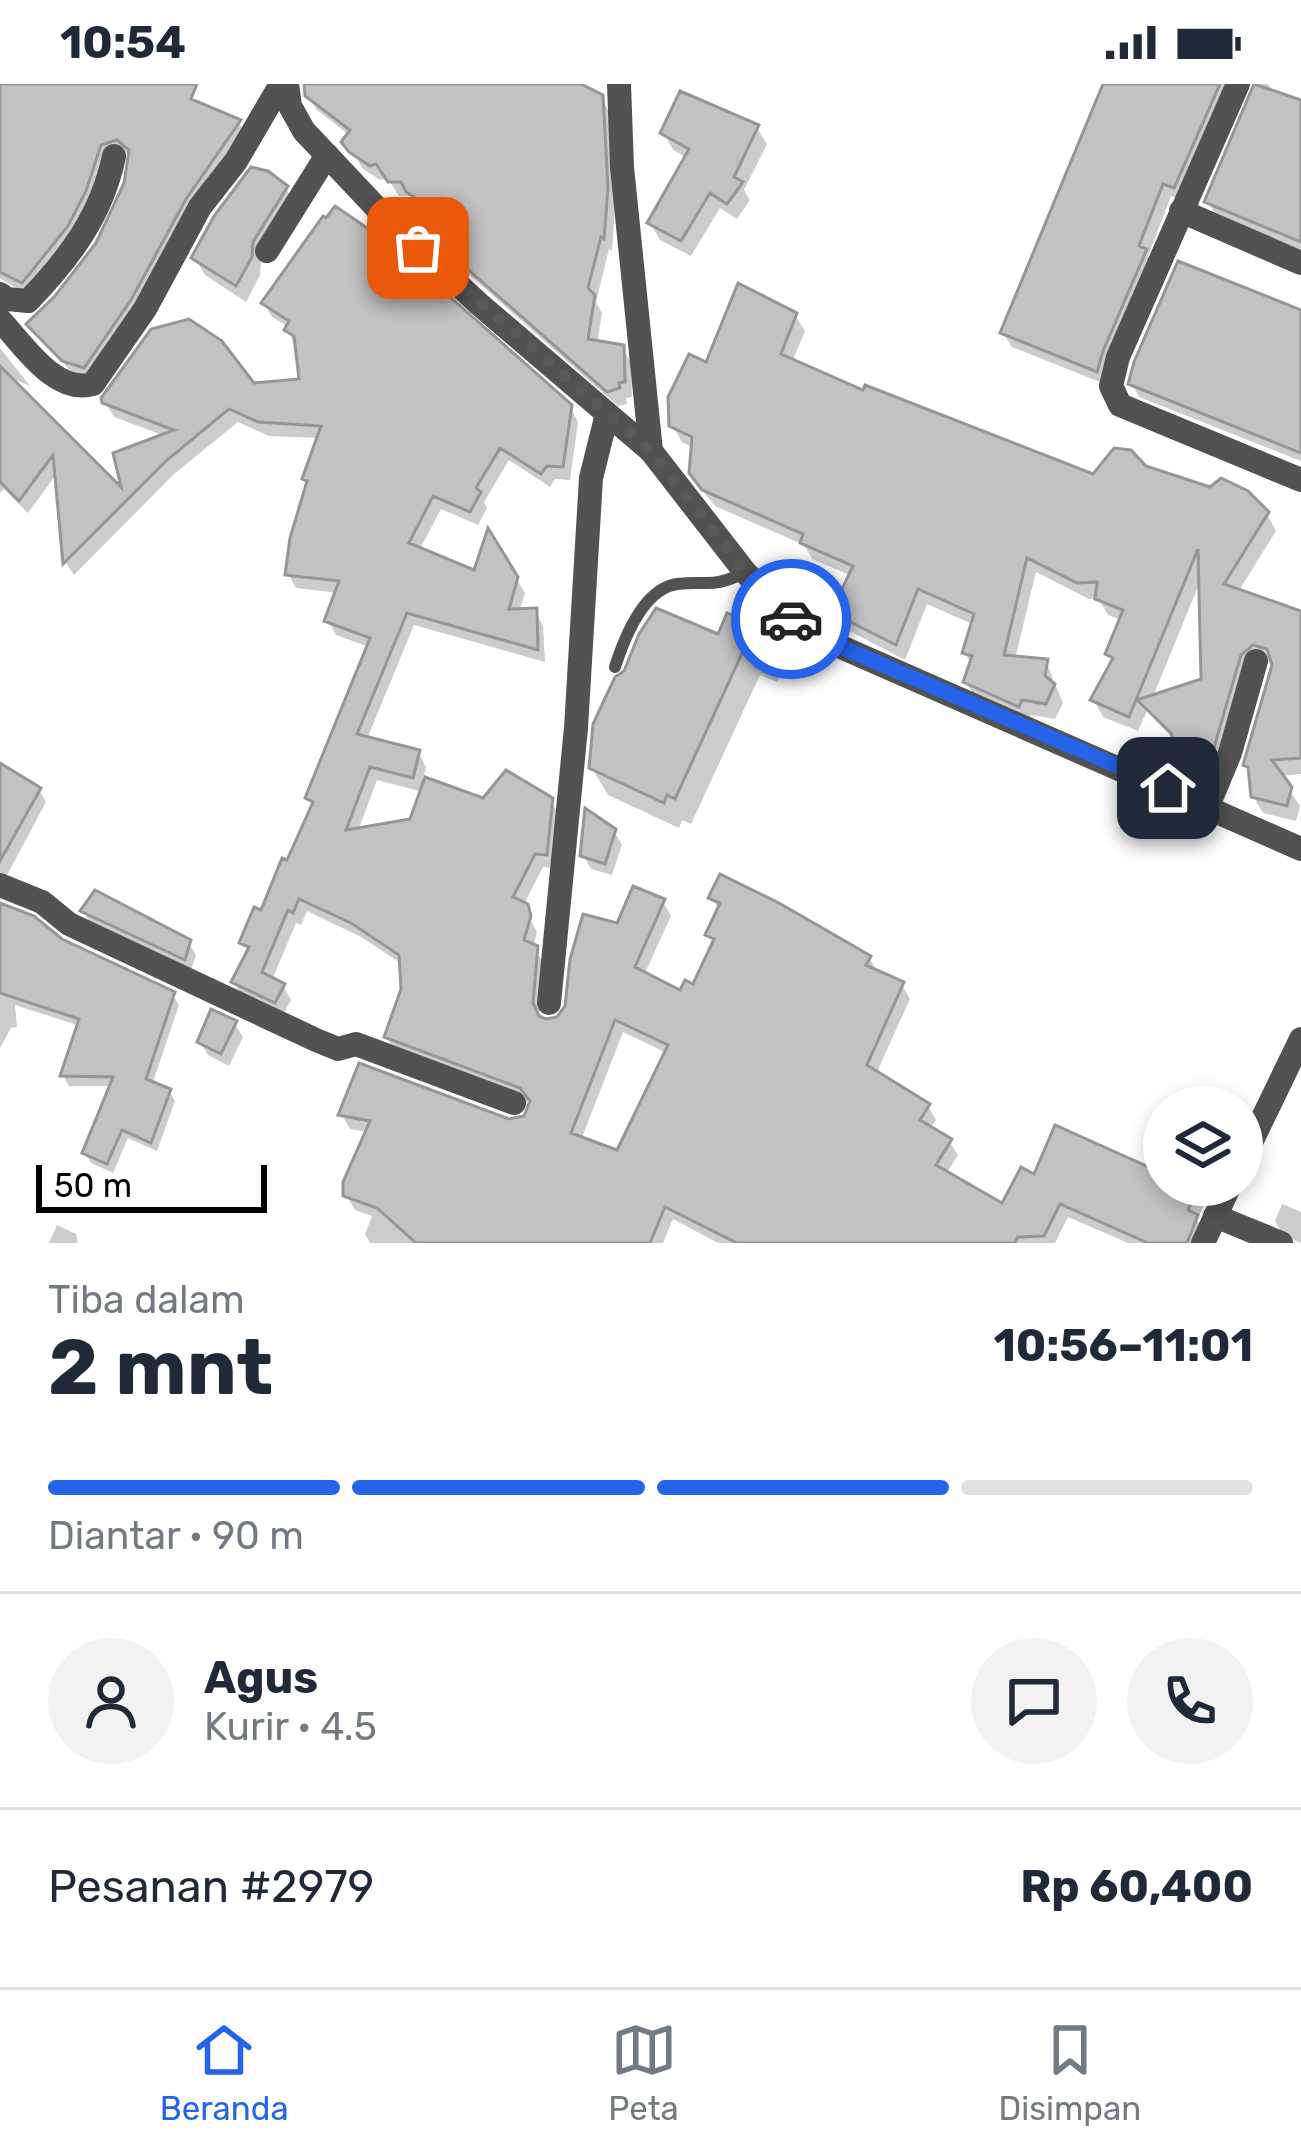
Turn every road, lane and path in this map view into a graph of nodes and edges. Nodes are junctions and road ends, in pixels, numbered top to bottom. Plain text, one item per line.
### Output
1 (284, 84) edge
2 (620, 84) edge
3 (1238, 84) edge
4 (327, 155) junction
5 (114, 156) dead end
6 (1181, 211) junction
7 (267, 251) dead end
8 (1301, 263) edge
9 (0, 294) edge
10 (0, 320) edge
11 (607, 414) junction
12 (651, 451) junction
13 (1301, 480) edge
14 (746, 572) junction
15 (1256, 661) dead end
16 (615, 667) dead end
17 (1208, 806) junction
18 (1301, 849) edge
19 (0, 885) edge
20 (549, 1003) dead end
21 (1301, 1039) edge
22 (514, 1103) dead end
23 (1263, 1118) edge
24 (1220, 1206) edge
25 (1215, 1216) junction
26 (1202, 1243) edge
27 (1281, 1243) edge

1 - 4 street
1 - 10 street
2 - 12 street
3 - 6 street
4 - 7 street
4 - 11 street
5 - 9 street
6 - 8 street
6 - 13 street
11 - 12 street
11 - 20 street
12 - 14 street
14 - 16 lane
14 - 17 street
15 - 17 street
17 - 18 street
19 - 22 street
21 - 23 street
24 - 25 street
25 - 26 street
25 - 27 street

